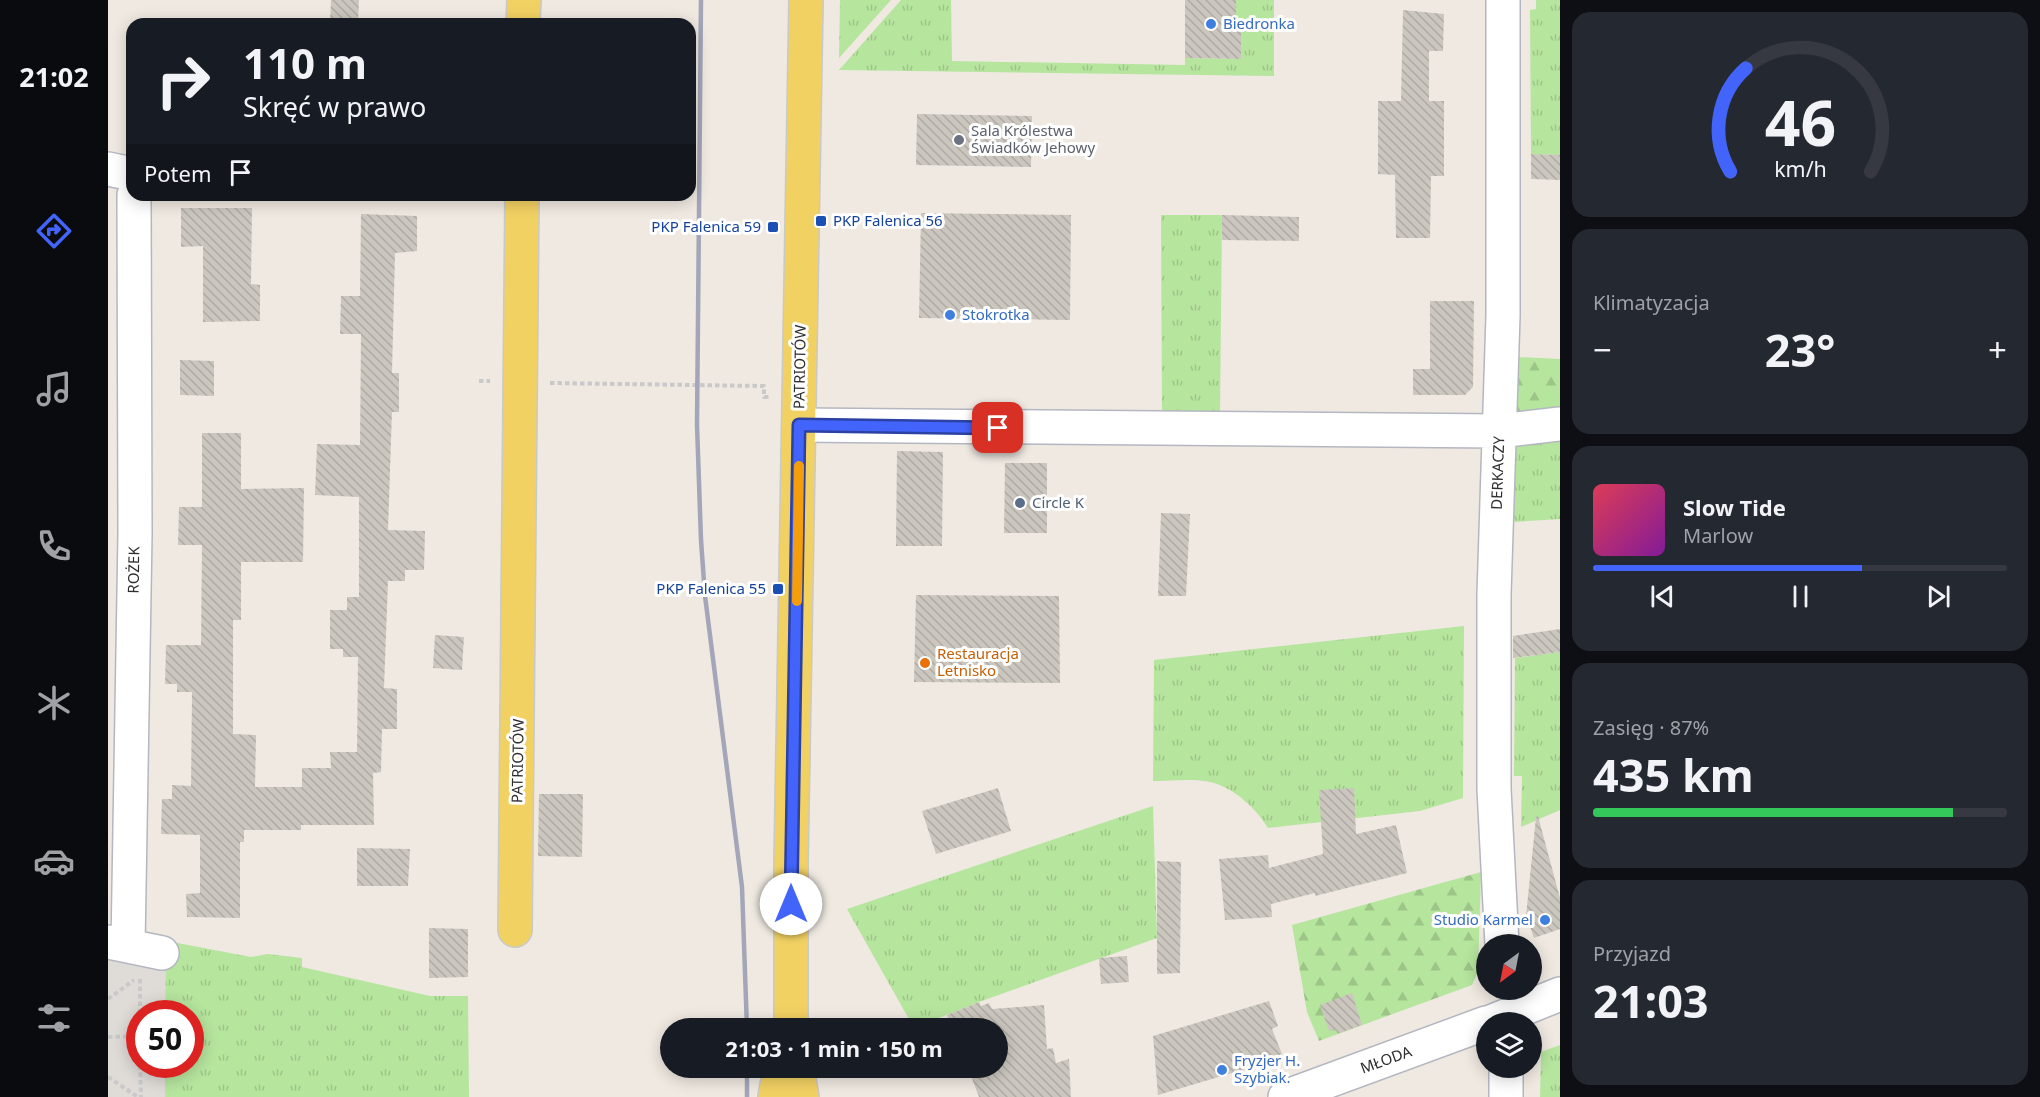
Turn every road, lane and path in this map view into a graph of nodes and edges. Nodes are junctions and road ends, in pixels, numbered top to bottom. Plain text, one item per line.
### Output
1 (524, 0) edge
2 (806, 0) edge
3 (1503, 0) edge
4 (524, 18) edge
5 (108, 169) edge
6 (126, 173) edge
7 (133, 201) edge
8 (522, 201) edge
9 (122, 328) edge
10 (549, 383) dead end
11 (772, 391) dead end
12 (1560, 424) edge
13 (799, 425) junction
14 (1499, 430) junction
15 (122, 481) edge
16 (121, 634) edge
17 (119, 790) edge
18 (515, 930) dead end
19 (1501, 934) edge
20 (118, 944) edge
21 (151, 964) joint
22 (1560, 994) edge
23 (108, 999) edge
24 (1506, 1012) edge
25 (790, 1018) edge
26 (1476, 1023) edge
27 (126, 1036) edge
28 (108, 1037) edge
29 (108, 1077) edge
30 (140, 1078) edge
31 (778, 1078) edge
32 (799, 1078) edge
33 (1506, 1078) edge
34 (139, 1097) edge
35 (775, 1097) edge
36 (802, 1097) edge
37 (1285, 1097) edge
38 (1506, 1097) edge

1 - 4 main road
2 - 13 main road, PATRIOTÓW
3 - 14 street, DERKACZY
5 - 6 street
7 - 9 street, ROŻEK
8 - 18 main road, PATRIOTÓW
9 - 15 street, ROŻEK
10 - 11 path
12 - 14 street
13 - 14 street
13 - 25 main road, PATRIOTÓW
14 - 19 street, DERKACZY
15 - 16 street, ROŻEK
16 - 17 street, ROŻEK
17 - 20 street, ROŻEK
20 - 21 street
21 - 23 path
22 - 24 street, MŁODA
26 - 37 street, MŁODA
27 - 28 path
29 - 34 path
30 - 34 path
31 - 35 main road
32 - 36 main road
33 - 38 street

